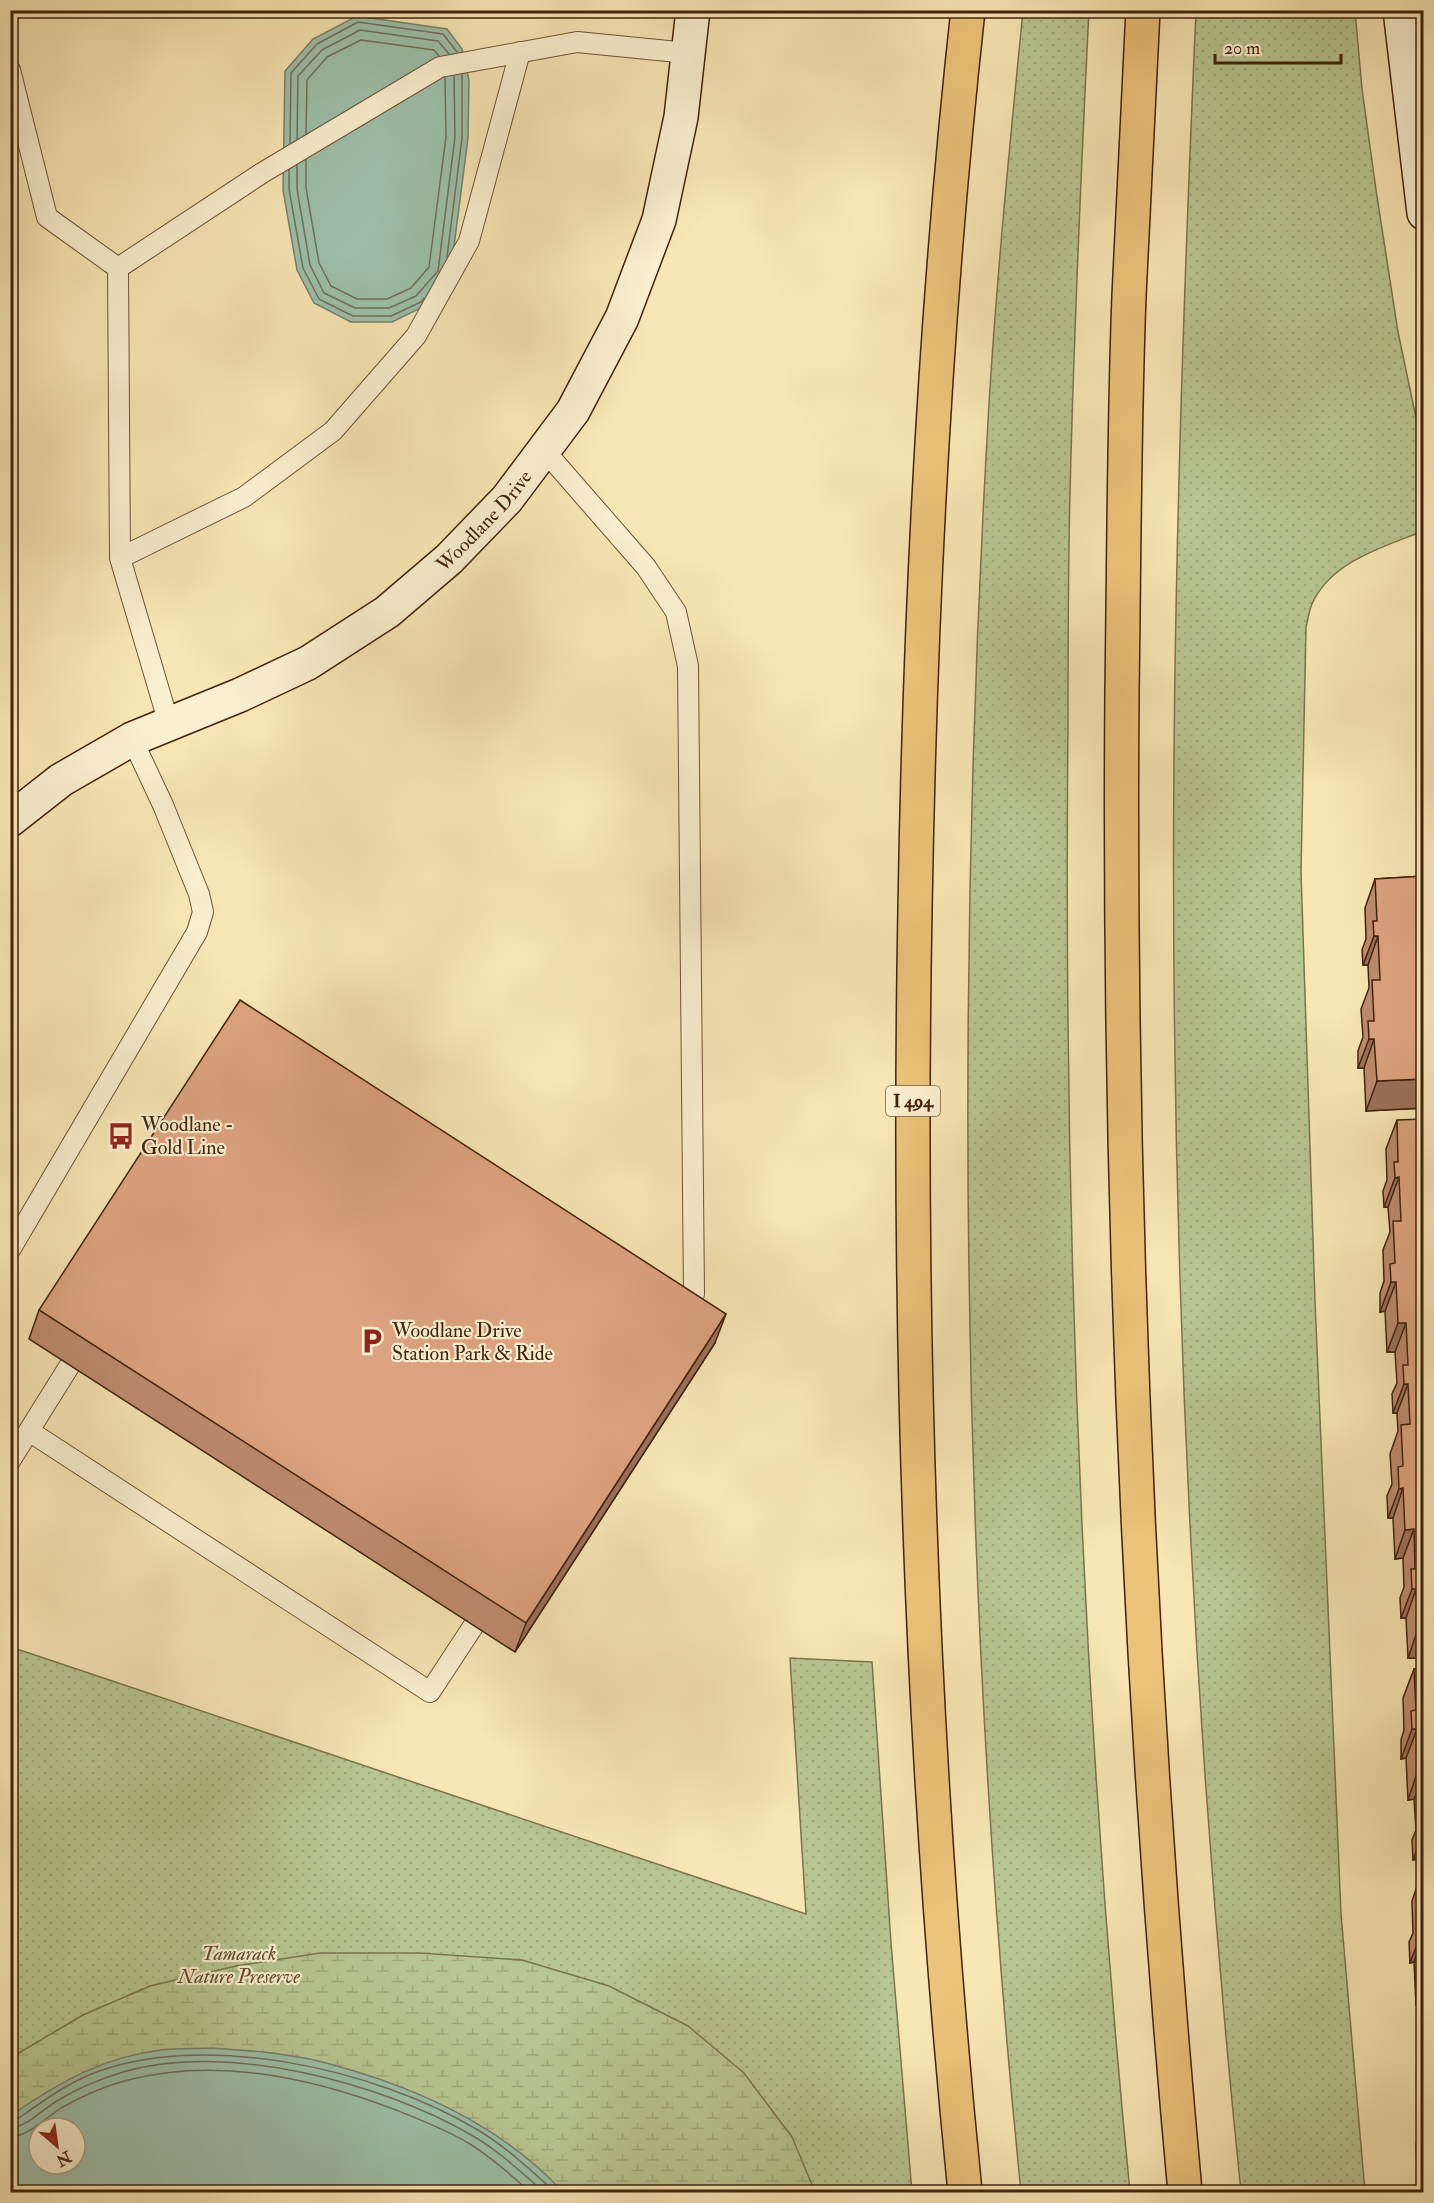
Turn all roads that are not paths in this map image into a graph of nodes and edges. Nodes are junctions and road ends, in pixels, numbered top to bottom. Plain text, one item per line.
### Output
1 (693, 10) edge
2 (968, 10) edge
3 (1143, 10) edge
4 (1400, 10) edge
5 (520, 52) junction
6 (688, 53) junction
7 (10, 70) edge
8 (1424, 213) edge
9 (118, 268) junction
10 (544, 450) junction
11 (120, 558) junction
12 (169, 724) junction
13 (132, 739) junction
14 (10, 820) edge
15 (10, 1250) edge
16 (678, 1319) edge
17 (70, 1365) edge
18 (29, 1431) junction
19 (10, 1461) edge
20 (474, 1625) edge
21 (965, 2193) edge
22 (1185, 2193) edge

1 - 6 street, Woodlane Drive
2 - 21 highway, I 494
3 - 22 highway
4 - 8 street
5 - 6 lane
5 - 9 lane
5 - 11 lane
6 - 10 street, Woodlane Drive
7 - 9 lane
9 - 11 lane
10 - 12 street, Woodlane Drive
10 - 16 lane
11 - 12 lane
12 - 13 street, Woodlane Drive
13 - 14 street, Woodlane Drive
13 - 15 lane
17 - 18 lane
18 - 19 lane
18 - 20 lane

